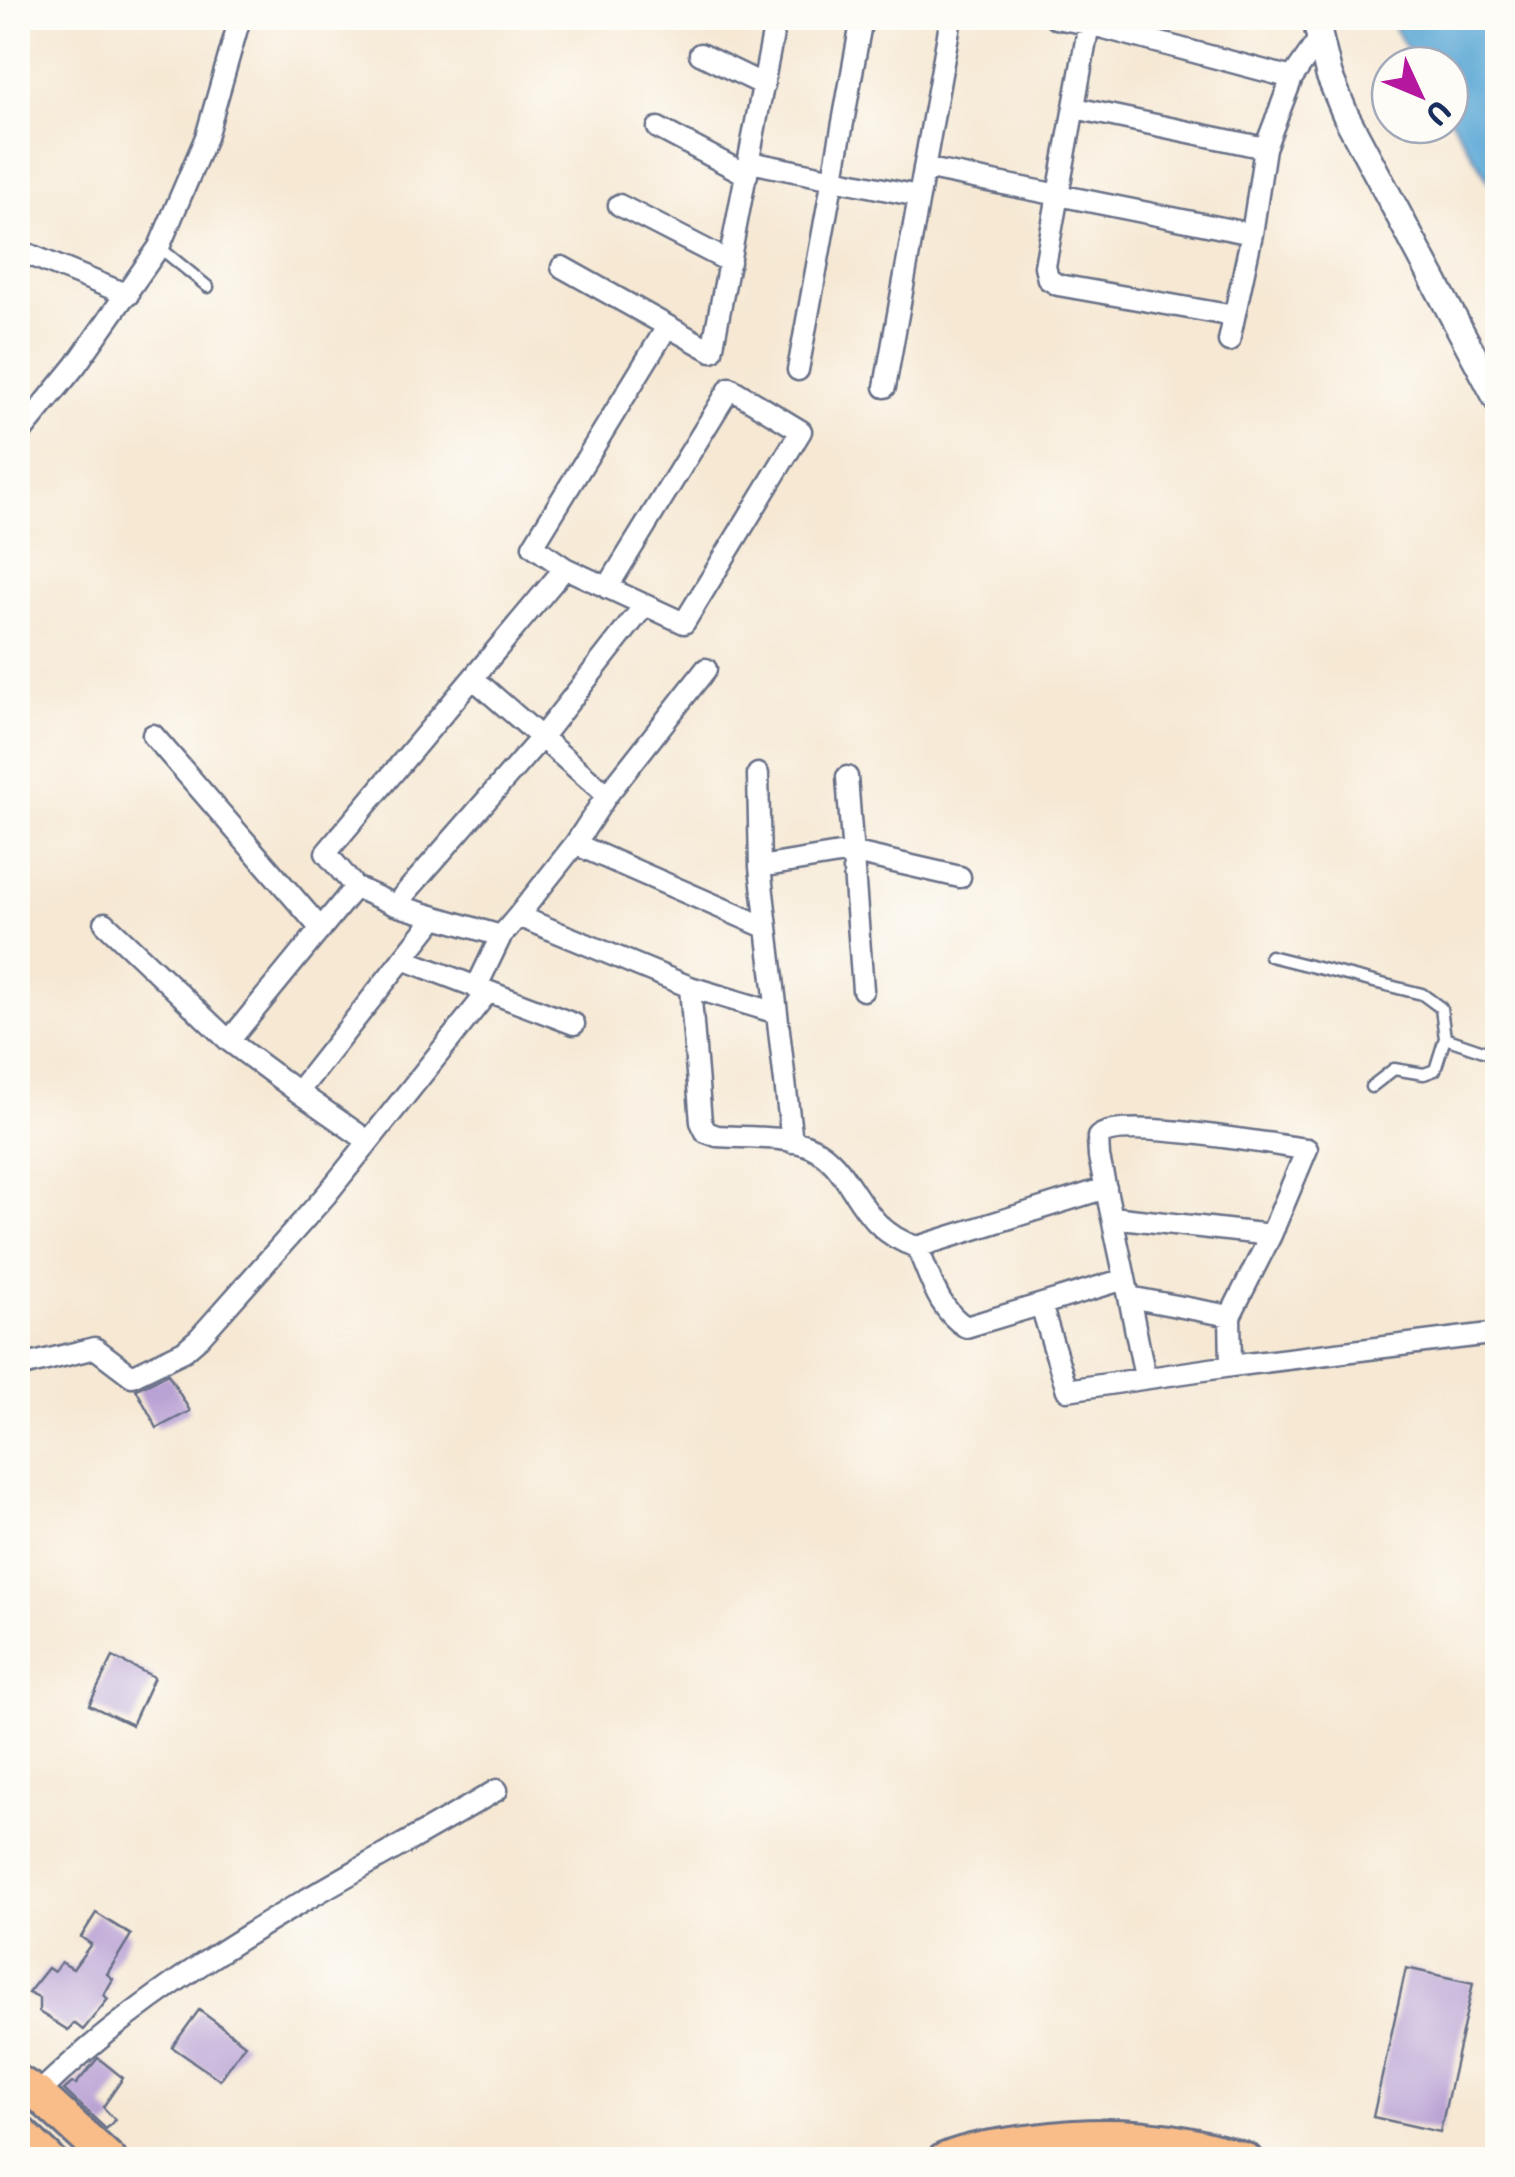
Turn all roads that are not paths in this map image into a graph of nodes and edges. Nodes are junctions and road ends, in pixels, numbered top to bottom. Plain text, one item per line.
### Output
1 (240, 18) edge
2 (776, 18) edge
3 (862, 18) edge
4 (950, 18) edge
5 (1054, 18) edge
6 (1089, 24) junction
7 (1318, 27) edge
8 (700, 54) dead end
9 (1292, 78) junction
10 (764, 85) junction
11 (1074, 108) junction
12 (658, 128) dead end
13 (1264, 148) junction
14 (924, 168) junction
15 (749, 169) junction
16 (833, 179) junction
17 (918, 196) junction
18 (1056, 196) junction
19 (619, 205) dead end
20 (1252, 234) junction
21 (159, 246) junction
22 (18, 250) edge
23 (730, 262) junction
24 (562, 267) dead end
25 (208, 287) dead end
26 (128, 295) junction
27 (1234, 316) junction
28 (667, 327) junction
29 (1229, 341) dead end
30 (798, 370) dead end
31 (885, 387) dead end
32 (1498, 400) edge
33 (18, 436) edge
34 (565, 568) junction
35 (608, 588) junction
36 (644, 606) junction
37 (706, 670) dead end
38 (474, 680) junction
39 (153, 736) dead end
40 (540, 739) junction
41 (758, 774) dead end
42 (847, 777) dead end
43 (607, 795) junction
44 (575, 844) junction
45 (851, 852) junction
46 (760, 868) junction
47 (960, 878) dead end
48 (356, 887) junction
49 (395, 905) junction
50 (518, 916) junction
51 (435, 918) junction
52 (105, 923) dead end
53 (321, 928) junction
54 (767, 928) junction
55 (501, 936) junction
56 (1270, 956) dead end
57 (403, 959) junction
58 (690, 987) junction
59 (482, 990) junction
60 (863, 990) dead end
61 (777, 1013) junction
62 (574, 1024) dead end
63 (1445, 1038) junction
64 (229, 1041) junction
65 (1498, 1056) edge
66 (1371, 1087) dead end
67 (298, 1092) junction
68 (368, 1141) junction
69 (792, 1142) junction
70 (1106, 1188) junction
71 (1112, 1217) junction
72 (1271, 1235) junction
73 (918, 1247) junction
74 (1127, 1288) junction
75 (1041, 1305) junction
76 (1230, 1316) junction
77 (1498, 1333) edge
78 (1231, 1366) junction
79 (18, 1367) edge
80 (1145, 1377) junction
81 (497, 1790) dead end
82 (28, 2088) edge
83 (18, 2131) edge
84 (49, 2160) edge
85 (110, 2160) edge
86 (944, 2160) edge
87 (1246, 2160) edge

1 - 21 street
2 - 10 street
3 - 16 street
4 - 14 street
5 - 6 street
6 - 9 street
6 - 11 street
7 - 9 street
7 - 32 street
8 - 10 street
9 - 13 street
10 - 15 street
11 - 13 street
11 - 18 street
12 - 15 street
13 - 20 street
14 - 17 street
14 - 18 street
15 - 16 street
15 - 23 street
16 - 17 street
16 - 30 street
17 - 31 street
18 - 20 street
18 - 27 street
19 - 23 street
20 - 27 street
21 - 25 lane
21 - 26 street
22 - 26 street
23 - 28 street
24 - 28 street
26 - 33 street
27 - 29 street
28 - 34 street
34 - 35 street
34 - 38 street
35 - 36 street
35 - 36 street
36 - 40 street
37 - 43 street
38 - 40 street
38 - 48 street
39 - 53 street
40 - 43 street
40 - 49 street
41 - 46 street
42 - 45 street
43 - 44 street
44 - 50 street
44 - 54 street
45 - 46 street
45 - 47 street
45 - 60 street
46 - 54 street
48 - 49 street
48 - 53 street
49 - 51 street
50 - 55 street
50 - 58 street
51 - 55 street
51 - 57 street
52 - 64 street
53 - 64 street
54 - 61 street
55 - 59 street
56 - 63 lane
57 - 59 street
57 - 67 street
58 - 61 street
58 - 69 street
59 - 62 street
59 - 68 street
61 - 69 street
63 - 65 lane
63 - 66 lane
64 - 67 street
67 - 68 street
68 - 79 street
69 - 73 street
70 - 71 street
70 - 72 street
70 - 73 street
71 - 72 street
71 - 74 street
72 - 76 street
73 - 75 street
74 - 75 street
74 - 76 street
74 - 80 street
75 - 80 street
76 - 78 street
77 - 78 street
78 - 80 street
81 - 82 street
82 - 85 highway
83 - 84 highway
86 - 87 highway

